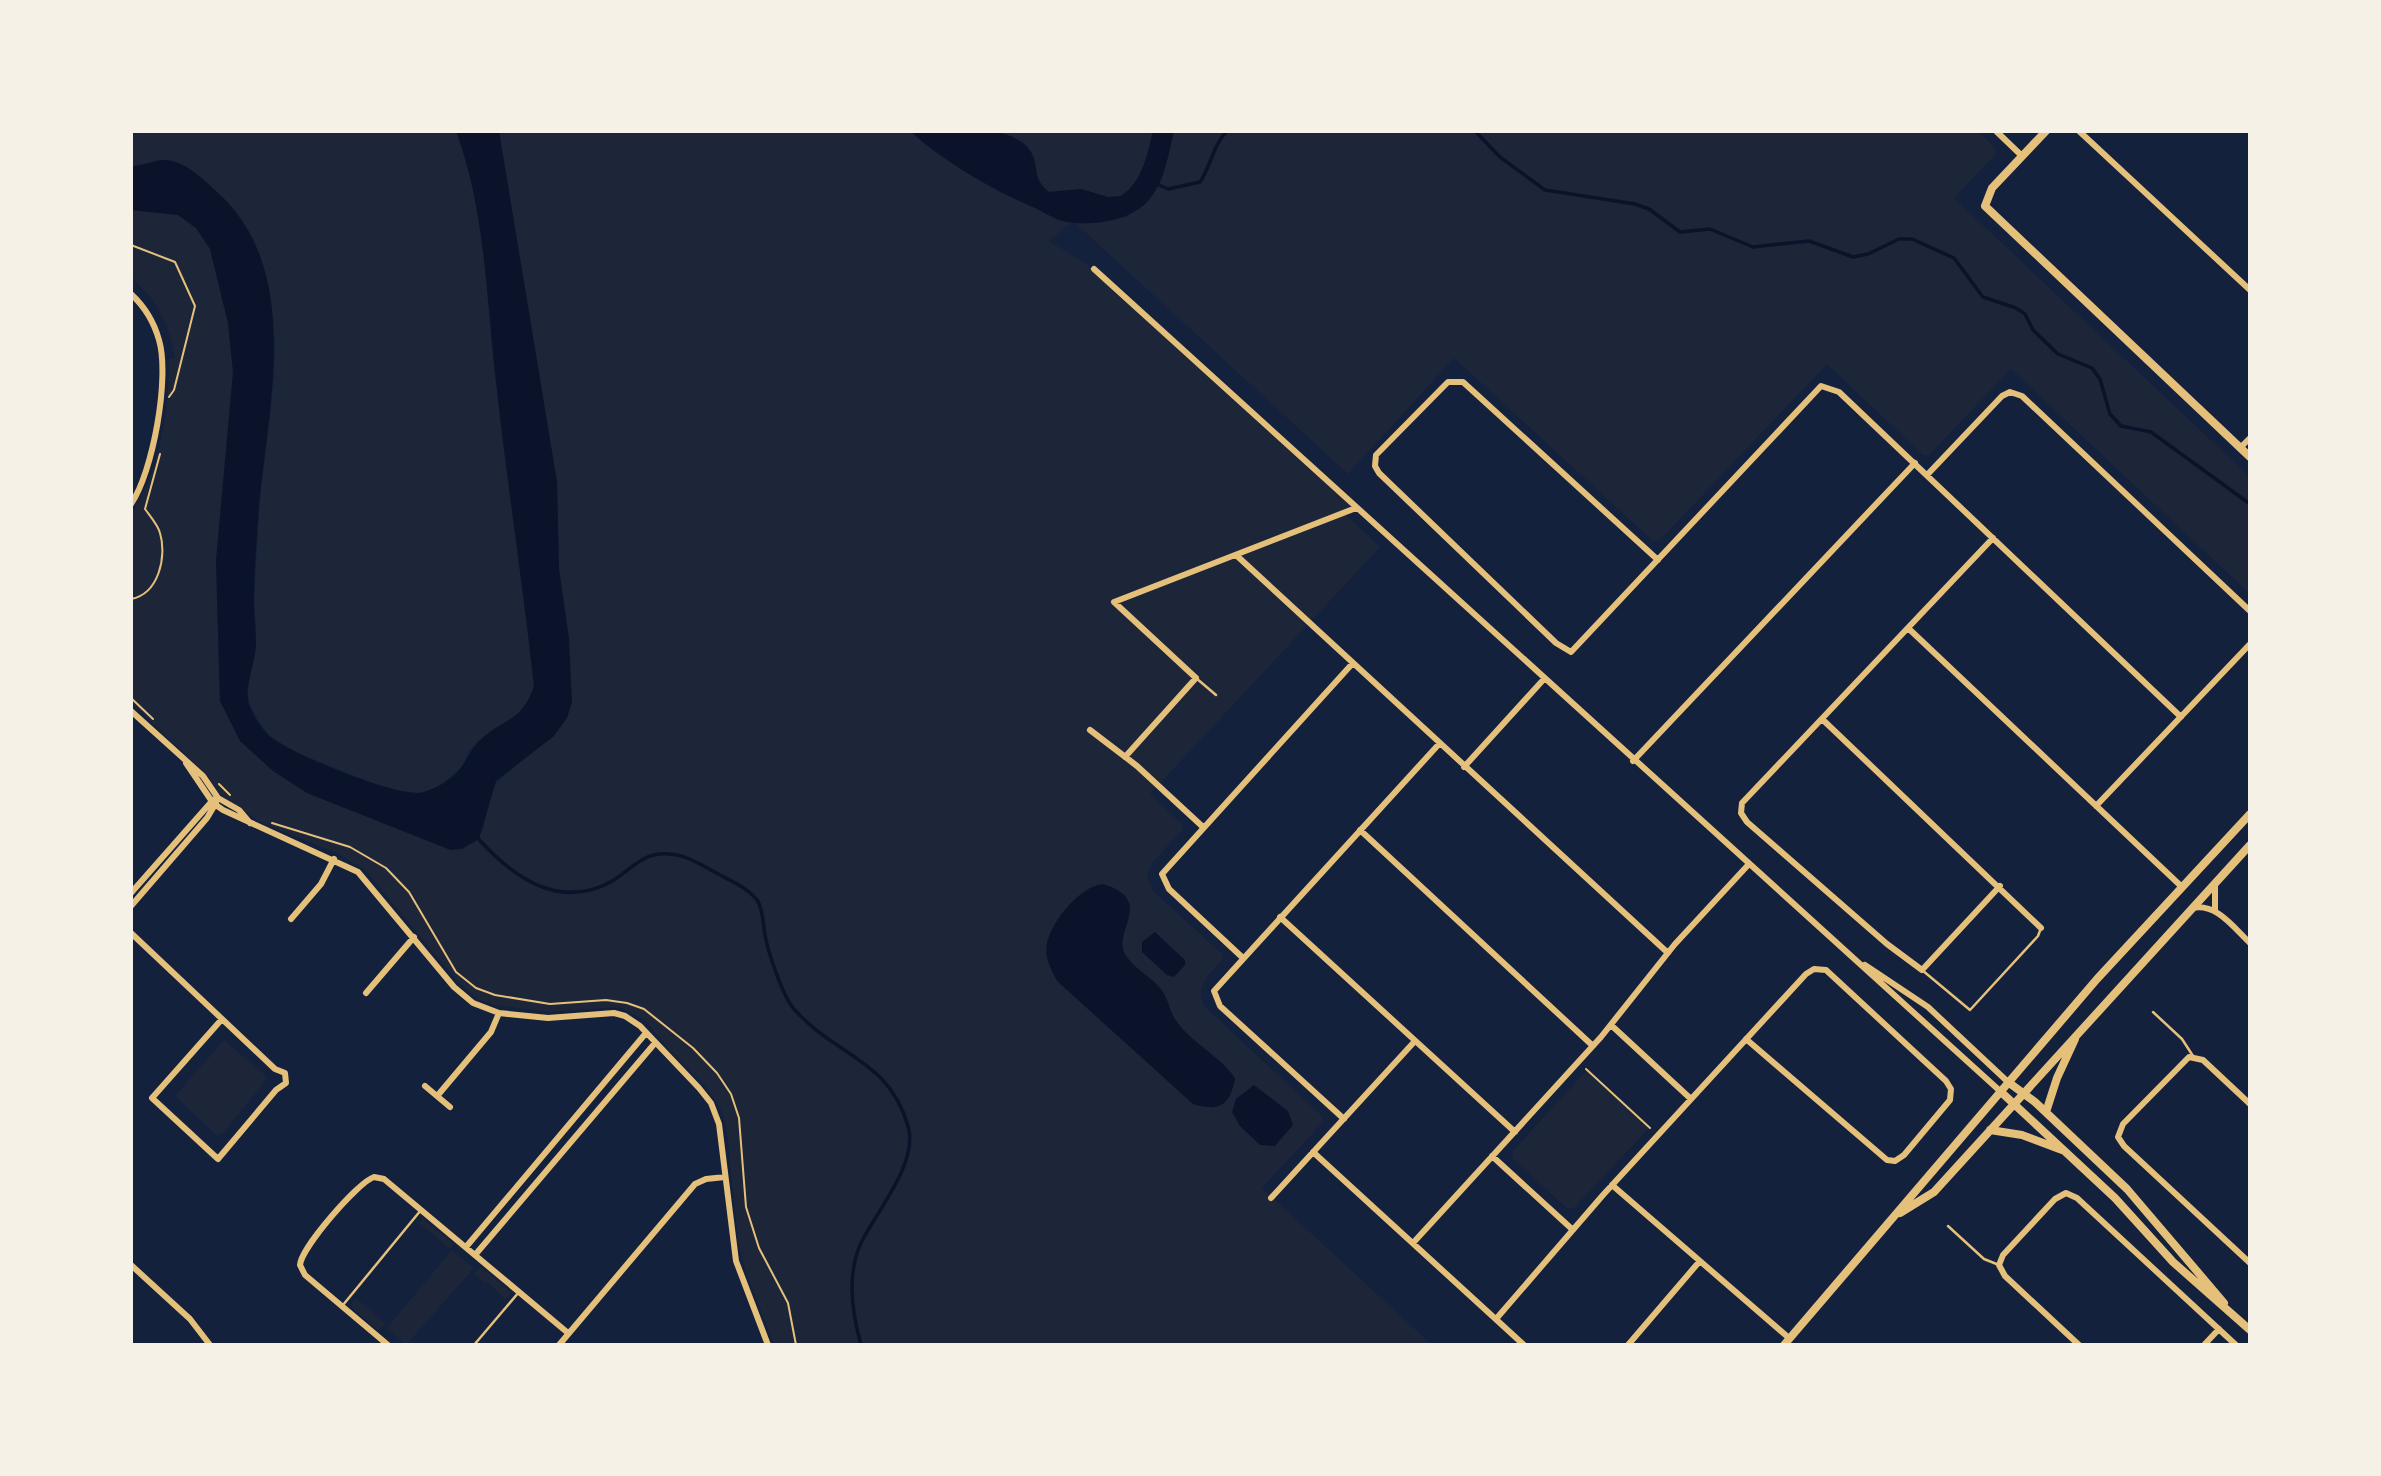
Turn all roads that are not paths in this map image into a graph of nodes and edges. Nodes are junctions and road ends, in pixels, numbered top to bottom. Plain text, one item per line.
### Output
1 (1996, 131) edge
2 (2046, 131) edge
3 (2079, 131) edge
4 (2022, 156) junction
5 (1094, 270) dead end
6 (2250, 290) edge
7 (131, 293) edge
8 (2250, 438) edge
9 (2240, 448) junction
10 (2250, 457) edge
11 (1915, 463) junction
12 (1927, 475) junction
13 (131, 504) edge
14 (1356, 508) junction
15 (1993, 538) junction
16 (1236, 555) junction
17 (1658, 560) junction
18 (2250, 611) edge
19 (1908, 628) junction
20 (2250, 644) edge
21 (1352, 664) junction
22 (1196, 678) junction
23 (1544, 679) junction
24 (1216, 695) dead end
25 (131, 711) edge
26 (2181, 717) junction
27 (1822, 719) junction
28 (1090, 730) dead end
29 (1439, 744) junction
30 (1125, 757) junction
31 (1633, 761) junction
32 (1464, 767) junction
33 (215, 801) junction
34 (2096, 806) junction
35 (2250, 814) edge
36 (1203, 827) junction
37 (1360, 830) junction
38 (2250, 845) edge
39 (334, 859) junction
40 (1749, 864) junction
41 (2215, 882) junction
42 (2000, 886) junction
43 (2182, 887) junction
44 (131, 893) edge
45 (131, 906) edge
46 (2191, 908) junction
47 (2215, 910) junction
48 (1280, 917) junction
49 (291, 919) dead end
50 (2041, 928) joint
51 (131, 933) edge
52 (414, 937) junction
53 (2250, 943) edge
54 (1668, 953) junction
55 (1243, 958) junction
56 (1857, 960) junction
57 (1922, 970) junction
58 (366, 993) dead end
59 (2153, 1012) dead end
60 (499, 1013) junction
61 (222, 1019) junction
62 (1611, 1025) junction
63 (646, 1033) junction
64 (2078, 1034) junction
65 (1746, 1040) junction
66 (1415, 1041) junction
67 (654, 1043) junction
68 (1593, 1046) junction
69 (2193, 1056) junction
70 (2008, 1082) junction
71 (425, 1086) dead end
72 (2000, 1091) junction
73 (2023, 1093) junction
74 (439, 1096) junction
75 (1691, 1099) junction
76 (588, 1102) junction
77 (2015, 1102) junction
78 (2250, 1104) edge
79 (450, 1107) dead end
80 (597, 1111) junction
81 (2046, 1112) junction
82 (1343, 1119) junction
83 (1990, 1130) junction
84 (1515, 1132) junction
85 (2064, 1151) junction
86 (1313, 1152) junction
87 (1492, 1156) junction
88 (725, 1177) junction
89 (1612, 1185) junction
90 (516, 1187) junction
91 (526, 1195) junction
92 (1271, 1198) dead end
93 (421, 1210) junction
94 (1895, 1216) junction
95 (1948, 1226) dead end
96 (1573, 1230) junction
97 (1413, 1243) junction
98 (466, 1247) junction
99 (475, 1255) junction
100 (1699, 1262) junction
101 (2250, 1263) edge
102 (131, 1265) edge
103 (2000, 1265) junction
104 (519, 1292) junction
105 (342, 1306) junction
106 (2235, 1316) junction
107 (1496, 1319) junction
108 (2219, 1329) junction
109 (2250, 1330) edge
110 (568, 1333) junction
111 (202, 1336) junction
112 (1787, 1341) edge
113 (385, 1344) edge
114 (204, 1345) edge
115 (210, 1345) edge
116 (474, 1345) edge
117 (559, 1345) edge
118 (768, 1345) edge
119 (1524, 1345) edge
120 (1628, 1345) edge
121 (2079, 1345) edge
122 (2204, 1345) edge
123 (2236, 1345) edge

1 - 4 street
2 - 4 street
3 - 6 street
4 - 9 street
5 - 14 street
7 - 13 street
8 - 9 street
9 - 10 street
11 - 12 street
11 - 17 street
11 - 31 street
12 - 15 street
12 - 18 street
14 - 16 street
14 - 23 street
15 - 19 street
15 - 26 street
16 - 21 street
16 - 22 street
17 - 17 street
19 - 27 street
19 - 34 street
20 - 26 street
21 - 29 street
21 - 36 street
22 - 24 lane
22 - 30 street
23 - 31 street
23 - 32 street
25 - 33 street
26 - 34 street
27 - 42 street
27 - 57 street
28 - 30 street
29 - 32 street
29 - 37 street
30 - 36 street
31 - 40 street
32 - 54 street
33 - 39 street
33 - 44 street
33 - 45 street
34 - 43 street
35 - 43 street
36 - 55 street
37 - 48 street
37 - 68 street
38 - 41 street
39 - 49 street
39 - 52 street
40 - 54 street
40 - 56 street
41 - 46 street
41 - 47 street
42 - 50 street
42 - 57 street
43 - 70 street
46 - 47 street
46 - 64 street
47 - 53 street
48 - 55 street
48 - 66 street
50 - 57 lane
51 - 61 street
52 - 58 street
52 - 60 street
54 - 62 street
55 - 82 street
56 - 70 street
56 - 72 street
59 - 69 lane
60 - 63 street
60 - 74 street
61 - 61 street
62 - 68 street
62 - 75 street
63 - 67 street
63 - 76 street
64 - 73 street
64 - 81 street
65 - 65 street
65 - 75 street
66 - 82 street
66 - 84 street
67 - 80 street
67 - 88 street
68 - 84 street
69 - 78 street
69 - 101 street
70 - 72 street
70 - 73 street
71 - 74 street
72 - 77 street
72 - 94 street
73 - 77 street
73 - 81 street
74 - 79 street
75 - 89 street
76 - 80 street
76 - 90 street
77 - 83 street
77 - 85 street
80 - 91 street
81 - 106 street
82 - 86 street
83 - 85 street
83 - 94 street
84 - 87 street
85 - 106 street
86 - 92 street
86 - 97 street
87 - 96 street
87 - 97 street
88 - 110 street
88 - 118 street
89 - 96 street
89 - 100 street
90 - 91 street
90 - 98 street
91 - 99 street
93 - 98 street
93 - 105 lane
93 - 105 street
94 - 112 street
95 - 103 lane
96 - 107 street
97 - 107 street
98 - 99 street
99 - 104 street
100 - 112 street
100 - 120 street
102 - 111 street
103 - 108 street
103 - 121 street
104 - 110 street
104 - 116 lane
105 - 113 street
106 - 109 street
107 - 119 street
108 - 122 street
108 - 123 street
110 - 117 street
111 - 114 street
111 - 115 street

